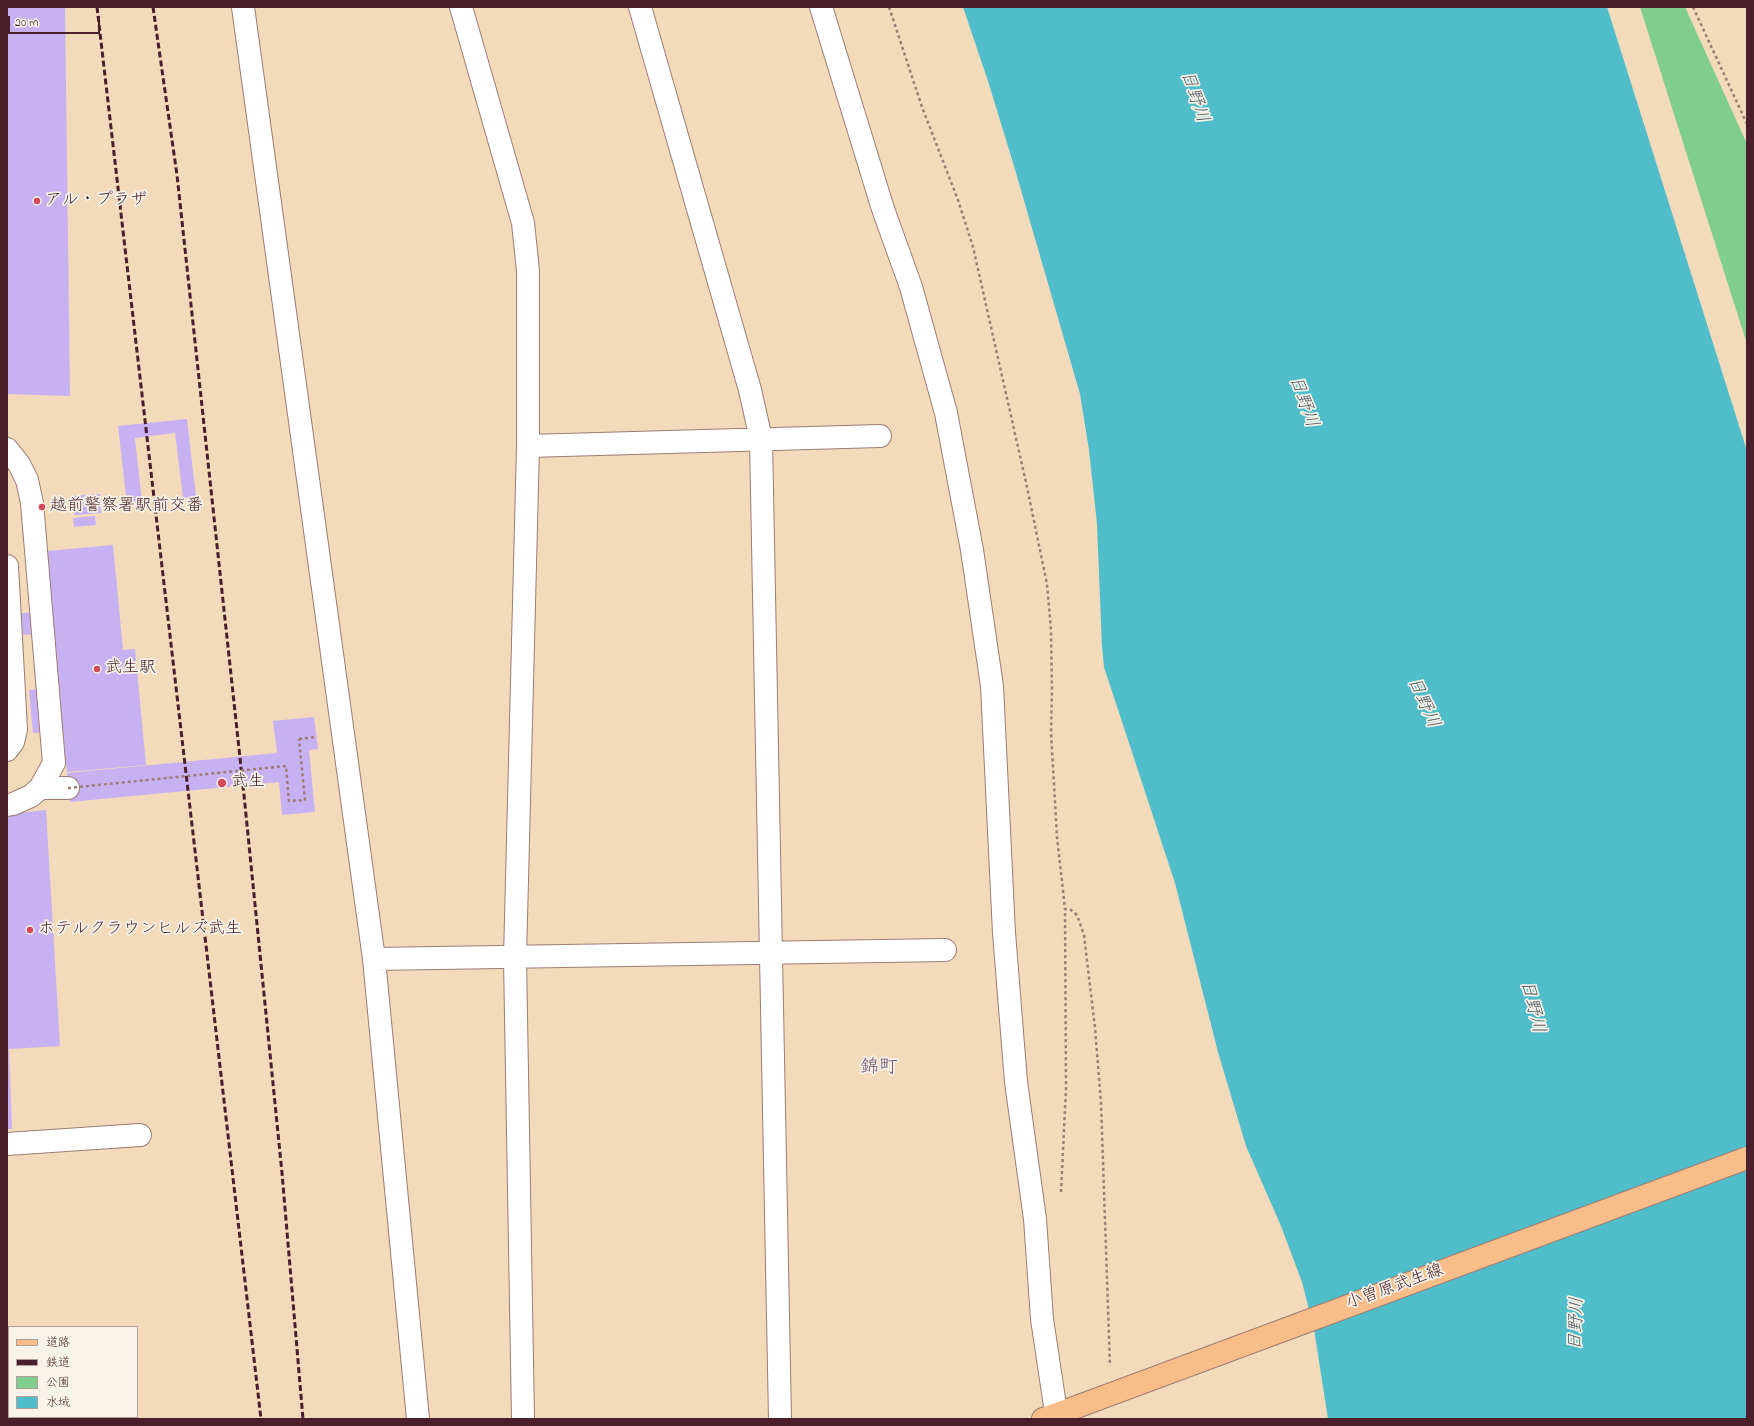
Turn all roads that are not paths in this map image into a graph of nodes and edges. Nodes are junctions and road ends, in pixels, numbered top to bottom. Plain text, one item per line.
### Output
1 (244, 7) edge
2 (461, 7) edge
3 (640, 7) edge
4 (821, 7) edge
5 (880, 436) dead end
6 (761, 439) junction
7 (528, 446) junction
8 (7, 449) edge
9 (7, 566) edge
10 (42, 620) junction
11 (9, 621) edge
12 (7, 750) edge
13 (40, 788) junction
14 (68, 788) road end
15 (7, 805) edge
16 (944, 950) dead end
17 (772, 954) junction
18 (515, 958) junction
19 (374, 959) junction
20 (140, 1135) dead end
21 (7, 1144) edge
22 (1747, 1158) edge
23 (1053, 1417) edge
24 (418, 1419) edge
25 (523, 1419) edge
26 (780, 1419) edge

1 - 19 street
2 - 7 street
3 - 6 street
4 - 23 street
5 - 6 street
6 - 7 street
6 - 17 street
7 - 18 street
8 - 10 street
9 - 11 street
10 - 11 street
10 - 13 street
11 - 12 street
13 - 14 street
13 - 15 street
16 - 17 street
17 - 18 street
17 - 26 street
18 - 19 street
18 - 25 street
19 - 24 street
20 - 21 street
22 - 23 main road, 小曽原武生線, bridge

